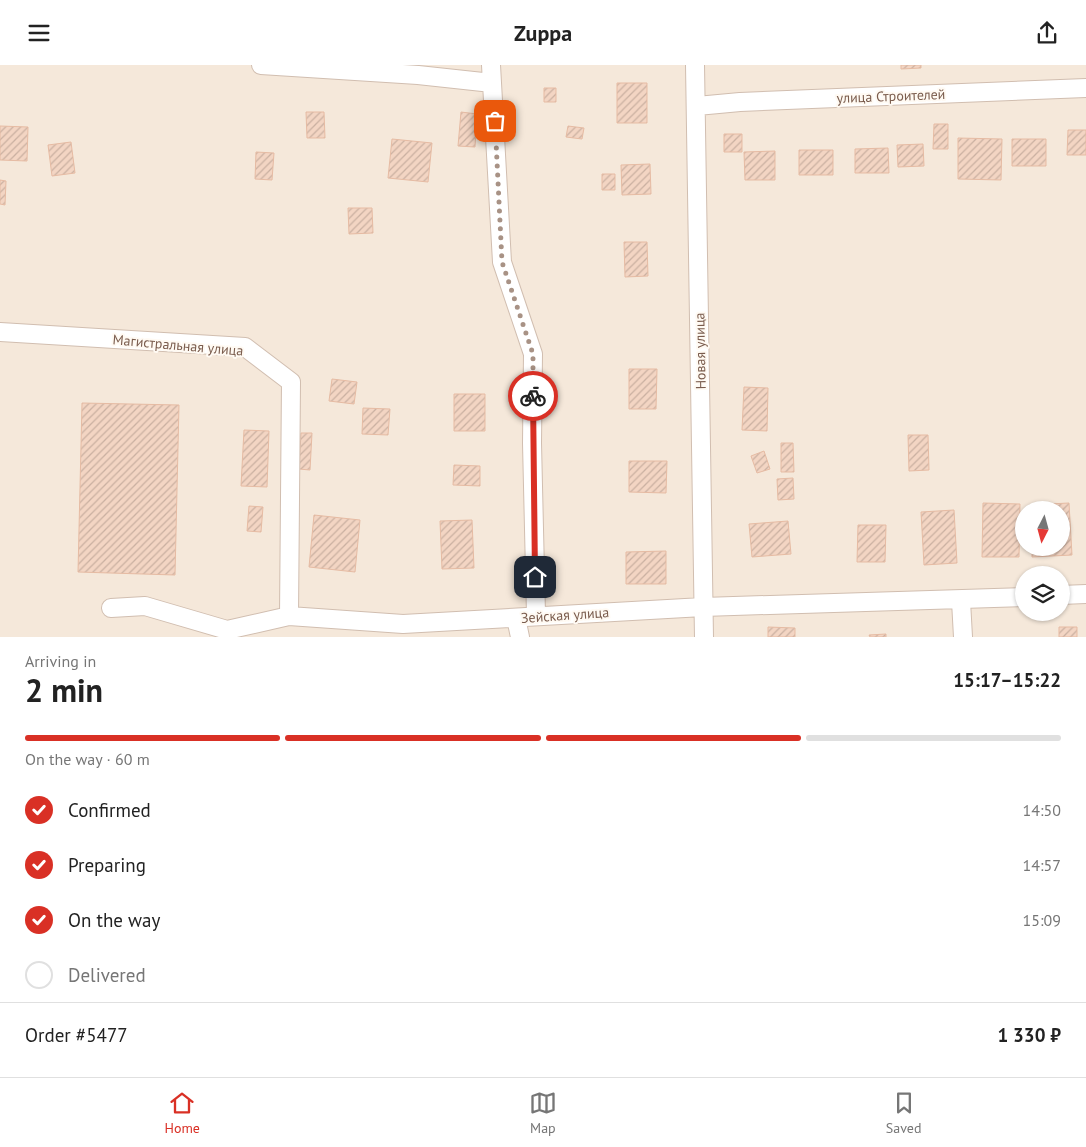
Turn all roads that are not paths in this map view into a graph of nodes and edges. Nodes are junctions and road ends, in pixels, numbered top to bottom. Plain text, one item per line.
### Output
1 (260, 65) edge
2 (695, 65) edge
3 (492, 74) edge
4 (1086, 87) edge
5 (696, 106) junction
6 (0, 332) edge
7 (1086, 594) edge
8 (1070, 595) edge
9 (1015, 598) edge
10 (961, 601) junction
11 (703, 607) junction
12 (111, 608) dead end
13 (536, 615) junction
14 (289, 616) junction
15 (516, 618) junction
16 (229, 634) edge
17 (520, 637) edge
18 (704, 637) edge
19 (963, 637) edge

1 - 3 street
2 - 5 street, Новая улица
3 - 13 street
4 - 5 street, улица Строителей
5 - 11 street, Новая улица
6 - 14 street, Магистральная улица
7 - 8 street
9 - 10 street, Зейская улица
10 - 11 street, Зейская улица
10 - 19 street
11 - 13 street, Зейская улица
11 - 18 street, Новая улица
12 - 16 street, Зейская улица
13 - 15 street, Зейская улица
14 - 15 street, Зейская улица
14 - 16 street, Зейская улица
15 - 17 street

